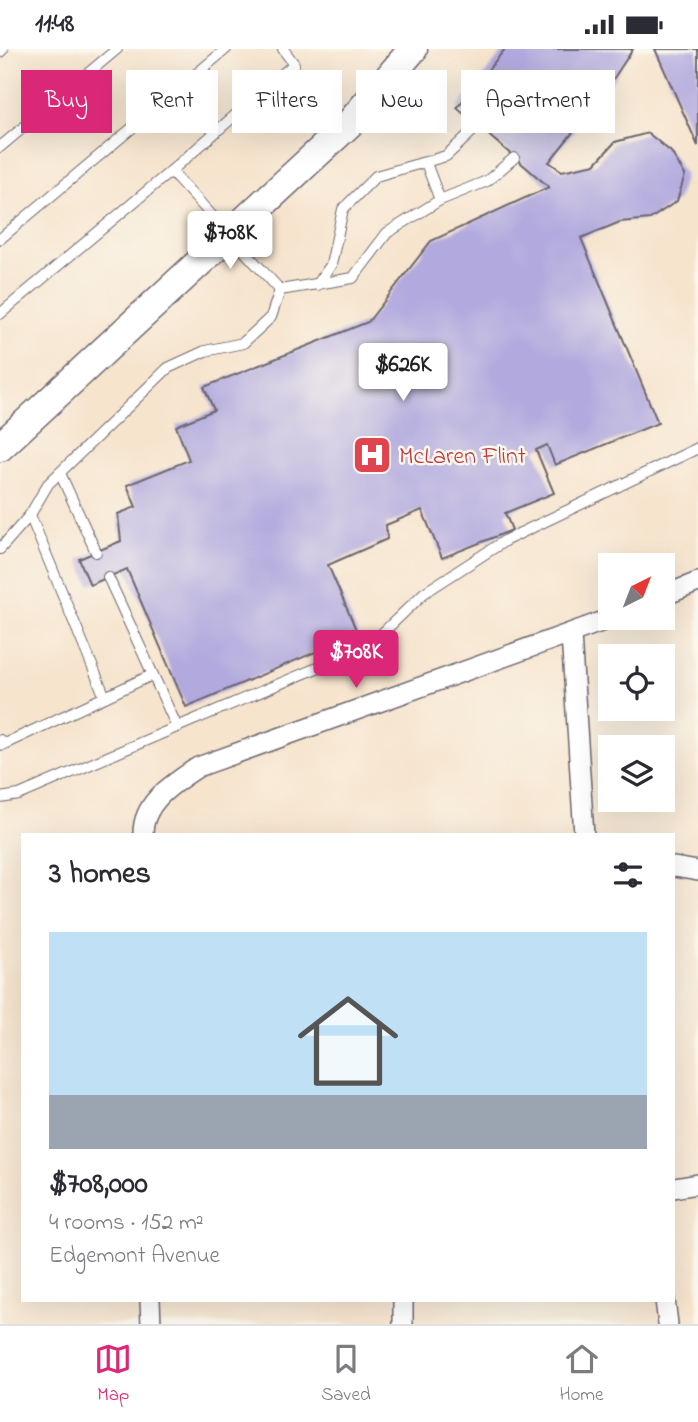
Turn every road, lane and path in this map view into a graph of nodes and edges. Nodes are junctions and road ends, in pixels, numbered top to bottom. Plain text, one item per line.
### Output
1 (117, 49) edge
2 (226, 49) edge
3 (283, 49) edge
4 (413, 49) edge
5 (471, 133) edge
6 (0, 147) edge
7 (514, 157) dead end
8 (426, 163) junction
9 (171, 171) junction
10 (440, 200) junction
11 (230, 237) junction
12 (0, 239) edge
13 (317, 285) junction
14 (280, 290) junction
15 (0, 314) edge
16 (3, 441) edge
17 (698, 448) edge
18 (60, 473) junction
19 (30, 515) junction
20 (0, 548) edge
21 (96, 552) dead end
22 (108, 577) dead end
23 (698, 582) edge
24 (676, 591) edge
25 (598, 624) edge
26 (571, 635) junction
27 (152, 675) junction
28 (105, 697) junction
29 (177, 727) junction
30 (0, 740) edge
31 (0, 798) edge
32 (143, 827) edge
33 (584, 833) edge
34 (675, 867) edge
35 (698, 871) edge
36 (698, 1184) edge
37 (675, 1188) edge
38 (150, 1302) edge
39 (403, 1302) edge
40 (664, 1302) edge
41 (150, 1324) edge
42 (403, 1324) edge
43 (668, 1324) edge

1 - 6 lane
2 - 12 lane
3 - 9 lane
4 - 11 main road
5 - 8 lane
7 - 10 lane
8 - 10 lane
8 - 13 lane
9 - 11 lane
9 - 15 lane
10 - 13 lane
11 - 14 lane
11 - 16 main road
13 - 14 lane
14 - 18 lane
17 - 29 lane
18 - 19 lane
18 - 21 lane
19 - 20 lane
19 - 28 lane
22 - 27 lane
23 - 24 street
25 - 26 street
26 - 32 street
26 - 33 street
27 - 28 lane
27 - 29 lane
28 - 30 lane
29 - 31 lane
34 - 35 street
36 - 37 street
38 - 41 street
39 - 42 street
40 - 43 street

